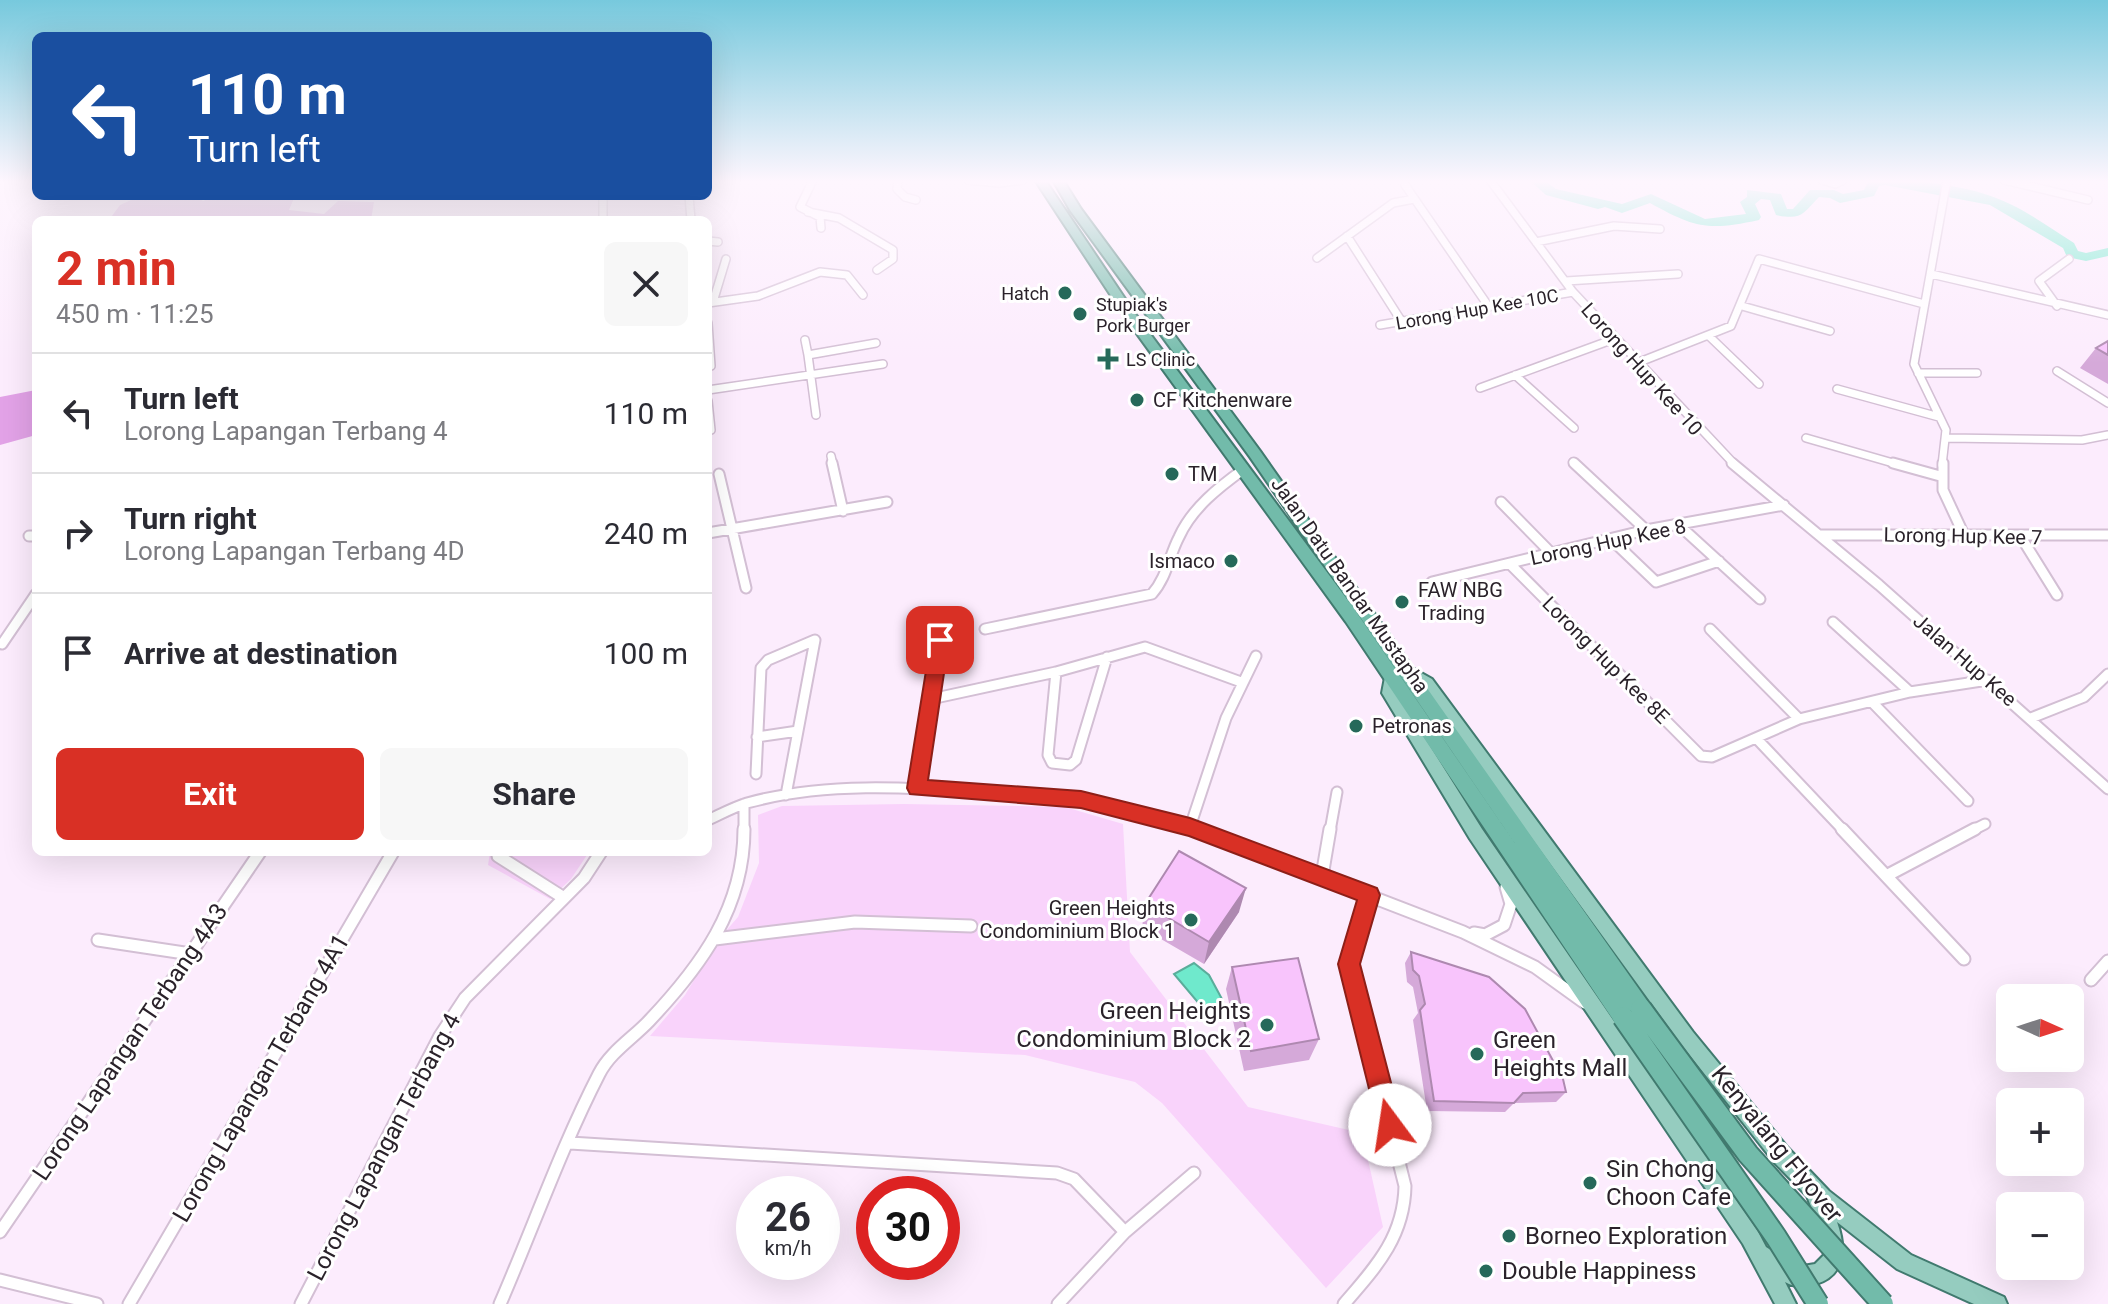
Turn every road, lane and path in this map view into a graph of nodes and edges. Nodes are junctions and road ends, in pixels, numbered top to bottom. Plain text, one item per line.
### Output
1 (712, 241) edge
2 (878, 241) edge
3 (1081, 241) edge
4 (1098, 241) edge
5 (1340, 241) edge
6 (1350, 241) edge
7 (1443, 241) edge
8 (1542, 241) edge
9 (1937, 241) edge
10 (718, 242) dead end
11 (1536, 242) joint
12 (1317, 258) dead end
13 (726, 259) dead end
14 (2069, 259) dead end
15 (877, 270) dead end
16 (1678, 274) dead end
17 (1931, 274) junction
18 (1566, 281) junction
19 (1573, 292) junction
20 (863, 295) dead end
21 (712, 299) edge
22 (712, 302) edge
23 (1924, 304) junction
24 (1742, 306) junction
25 (2057, 306) junction
26 (1489, 307) junction
27 (2108, 315) edge
28 (1402, 322) junction
29 (1380, 325) dead end
30 (1163, 331) junction
31 (1830, 331) dead end
32 (1710, 337) junction
33 (1614, 339) junction
34 (805, 340) dead end
35 (876, 343) dead end
36 (1157, 353) junction
37 (808, 355) junction
38 (1637, 363) junction
39 (883, 364) dead end
40 (2057, 371) dead end
41 (1918, 373) junction
42 (1977, 373) dead end
43 (810, 375) junction
44 (1515, 375) junction
45 (1759, 384) dead end
46 (1480, 388) dead end
47 (712, 389) edge
48 (1837, 389) dead end
49 (2108, 403) edge
50 (816, 415) dead end
51 (1939, 417) junction
52 (1574, 428) dead end
53 (2108, 435) edge
54 (1806, 438) dead end
55 (1948, 438) junction
56 (831, 456) dead end
57 (1573, 462) dead end
58 (1244, 469) junction
59 (719, 474) dead end
60 (1940, 476) junction
61 (887, 502) dead end
62 (1501, 502) dead end
63 (1784, 505) junction
64 (843, 511) junction
65 (1680, 526) junction
66 (730, 529) junction
67 (1646, 530) junction
68 (712, 532) edge
69 (1819, 535) junction
70 (1856, 535) junction
71 (1964, 535) junction
72 (2108, 535) edge
73 (2021, 537) junction
74 (1612, 540) junction
75 (1838, 551) junction
76 (1552, 554) junction
77 (1719, 561) junction
78 (1510, 564) junction
79 (1432, 582) dead end
80 (746, 588) dead end
81 (2057, 595) dead end
82 (1760, 599) dead end
83 (32, 600) edge
84 (1833, 622) dead end
85 (985, 629) dead end
86 (1710, 629) dead end
87 (940, 640) dead end
88 (2, 644) edge
89 (1256, 656) dead end
90 (1107, 657) junction
91 (1056, 672) junction
92 (1399, 673) junction
93 (2108, 674) edge
94 (1988, 680) junction
95 (1241, 682) junction
96 (1910, 692) junction
97 (931, 699) junction
98 (1872, 702) junction
99 (2031, 718) junction
100 (1799, 719) junction
101 (798, 731) junction
102 (757, 737) junction
103 (1757, 739) junction
104 (756, 774) dead end
105 (917, 788) junction
106 (2108, 789) edge
107 (1337, 792) dead end
108 (786, 795) junction
109 (1968, 801) dead end
110 (744, 804) junction
111 (712, 818) edge
112 (1985, 824) dead end
113 (1190, 827) junction
114 (257, 856) edge
115 (391, 856) edge
116 (498, 856) edge
117 (598, 856) edge
118 (1496, 863) junction
119 (1322, 876) junction
120 (1886, 876) junction
121 (1370, 895) junction
122 (564, 898) junction
123 (971, 926) dead end
124 (1463, 932) junction
125 (715, 939) junction
126 (98, 940) dead end
127 (191, 954) junction
128 (1964, 959) dead end
129 (2108, 961) edge
130 (2091, 980) dead end
131 (1632, 1013) junction
132 (1599, 1014) junction
133 (570, 1143) junction
134 (1194, 1173) dead end
135 (1814, 1190) junction
136 (0, 1232) edge
137 (1125, 1232) junction
138 (1759, 1253) junction
139 (0, 1280) edge
140 (95, 1304) edge
141 (129, 1304) edge
142 (301, 1304) edge
143 (500, 1304) edge
144 (1058, 1304) edge
145 (1344, 1304) edge
146 (1786, 1304) edge
147 (1818, 1304) edge
148 (1883, 1304) edge
149 (1997, 1304) edge

1 - 10 street
2 - 15 street
3 - 36 highway, Jalan Datu Bandar Mustapha
4 - 30 highway, Jalan Datu Bandar Mustapha
5 - 12 street
6 - 28 street
7 - 26 street
8 - 11 street
9 - 17 street
11 - 18 street, Lorong Hup Kee 10
13 - 21 street
14 - 25 street
16 - 18 street
17 - 23 street
17 - 25 street
18 - 19 street, Lorong Hup Kee 10
19 - 26 street, Lorong Hup Kee 10C
19 - 33 street, Lorong Hup Kee 10
20 - 22 street
23 - 24 street
23 - 41 street
24 - 31 street
24 - 32 street
25 - 27 street
26 - 28 street, Lorong Hup Kee 10C
28 - 29 street, Lorong Hup Kee 10C
30 - 36 main road
30 - 92 highway, Jalan Datu Bandar Mustapha
32 - 38 street
32 - 45 street
33 - 38 street, Lorong Hup Kee 10
33 - 44 street
34 - 37 street
35 - 37 street
36 - 58 highway, Jalan Datu Bandar Mustapha
37 - 43 street
38 - 63 street, Lorong Hup Kee 10
39 - 43 street
40 - 49 street
41 - 42 street
41 - 51 street
43 - 47 street
43 - 50 street
44 - 46 street
44 - 52 street
48 - 51 street
51 - 55 street
53 - 55 street
54 - 60 street
55 - 60 street
56 - 64 street
57 - 67 street
58 - 85 street
58 - 92 highway, Jalan Datu Bandar Mustapha
59 - 66 street
60 - 71 street
61 - 64 street
62 - 76 street
63 - 65 street, Lorong Hup Kee 8
63 - 69 street, Lorong Hup Kee 10
64 - 66 street
65 - 67 street, Lorong Hup Kee 8
65 - 77 street
66 - 68 street
66 - 80 street
67 - 74 street, Lorong Hup Kee 8
69 - 70 street, Lorong Hup Kee 7
69 - 75 street, Jalan Hup Kee
70 - 71 street, Lorong Hup Kee 7
70 - 75 street
71 - 73 street, Lorong Hup Kee 7
72 - 73 street, Lorong Hup Kee 7
73 - 81 street
74 - 76 street, Lorong Hup Kee 8
74 - 77 street
75 - 94 street, Jalan Hup Kee
76 - 78 street, Lorong Hup Kee 8
77 - 82 street
78 - 79 street, Lorong Hup Kee 8
78 - 103 street, Lorong Hup Kee 8E
83 - 88 street
84 - 96 street
86 - 100 street
87 - 97 street
89 - 95 street
90 - 91 street
90 - 91 street
90 - 95 street
91 - 97 street
92 - 118 main road
92 - 131 highway, Jalan Datu Bandar Mustapha
92 - 135 main road
93 - 99 street
94 - 96 street
94 - 99 street, Jalan Hup Kee
95 - 113 street
96 - 98 street
97 - 105 street
98 - 100 street
98 - 109 street
99 - 106 street, Jalan Hup Kee
100 - 103 street
101 - 102 street
101 - 102 street
101 - 108 street
102 - 104 street
103 - 120 street
105 - 108 street
105 - 113 street
107 - 119 street
108 - 110 street
110 - 111 street
110 - 125 street
112 - 120 street
113 - 119 street
114 - 127 street, Lorong Lapangan Terbang 4A3
115 - 141 street, Lorong Lapangan Terbang 4A1
116 - 122 street
117 - 122 street, Lorong Lapangan Terbang 4
118 - 124 street
118 - 132 main road
119 - 121 street
120 - 128 street
121 - 124 street
121 - 145 street
122 - 142 street, Lorong Lapangan Terbang 4
123 - 125 street
124 - 132 street
125 - 133 street
126 - 127 street
127 - 136 street, Lorong Lapangan Terbang 4A3
129 - 130 street
131 - 147 highway, bridge
131 - 148 highway, Kenyalang Flyover, bridge
132 - 138 main road
133 - 137 street
133 - 143 street
134 - 137 street
135 - 138 main road
135 - 149 main road
137 - 144 street
138 - 146 main road
139 - 140 street

